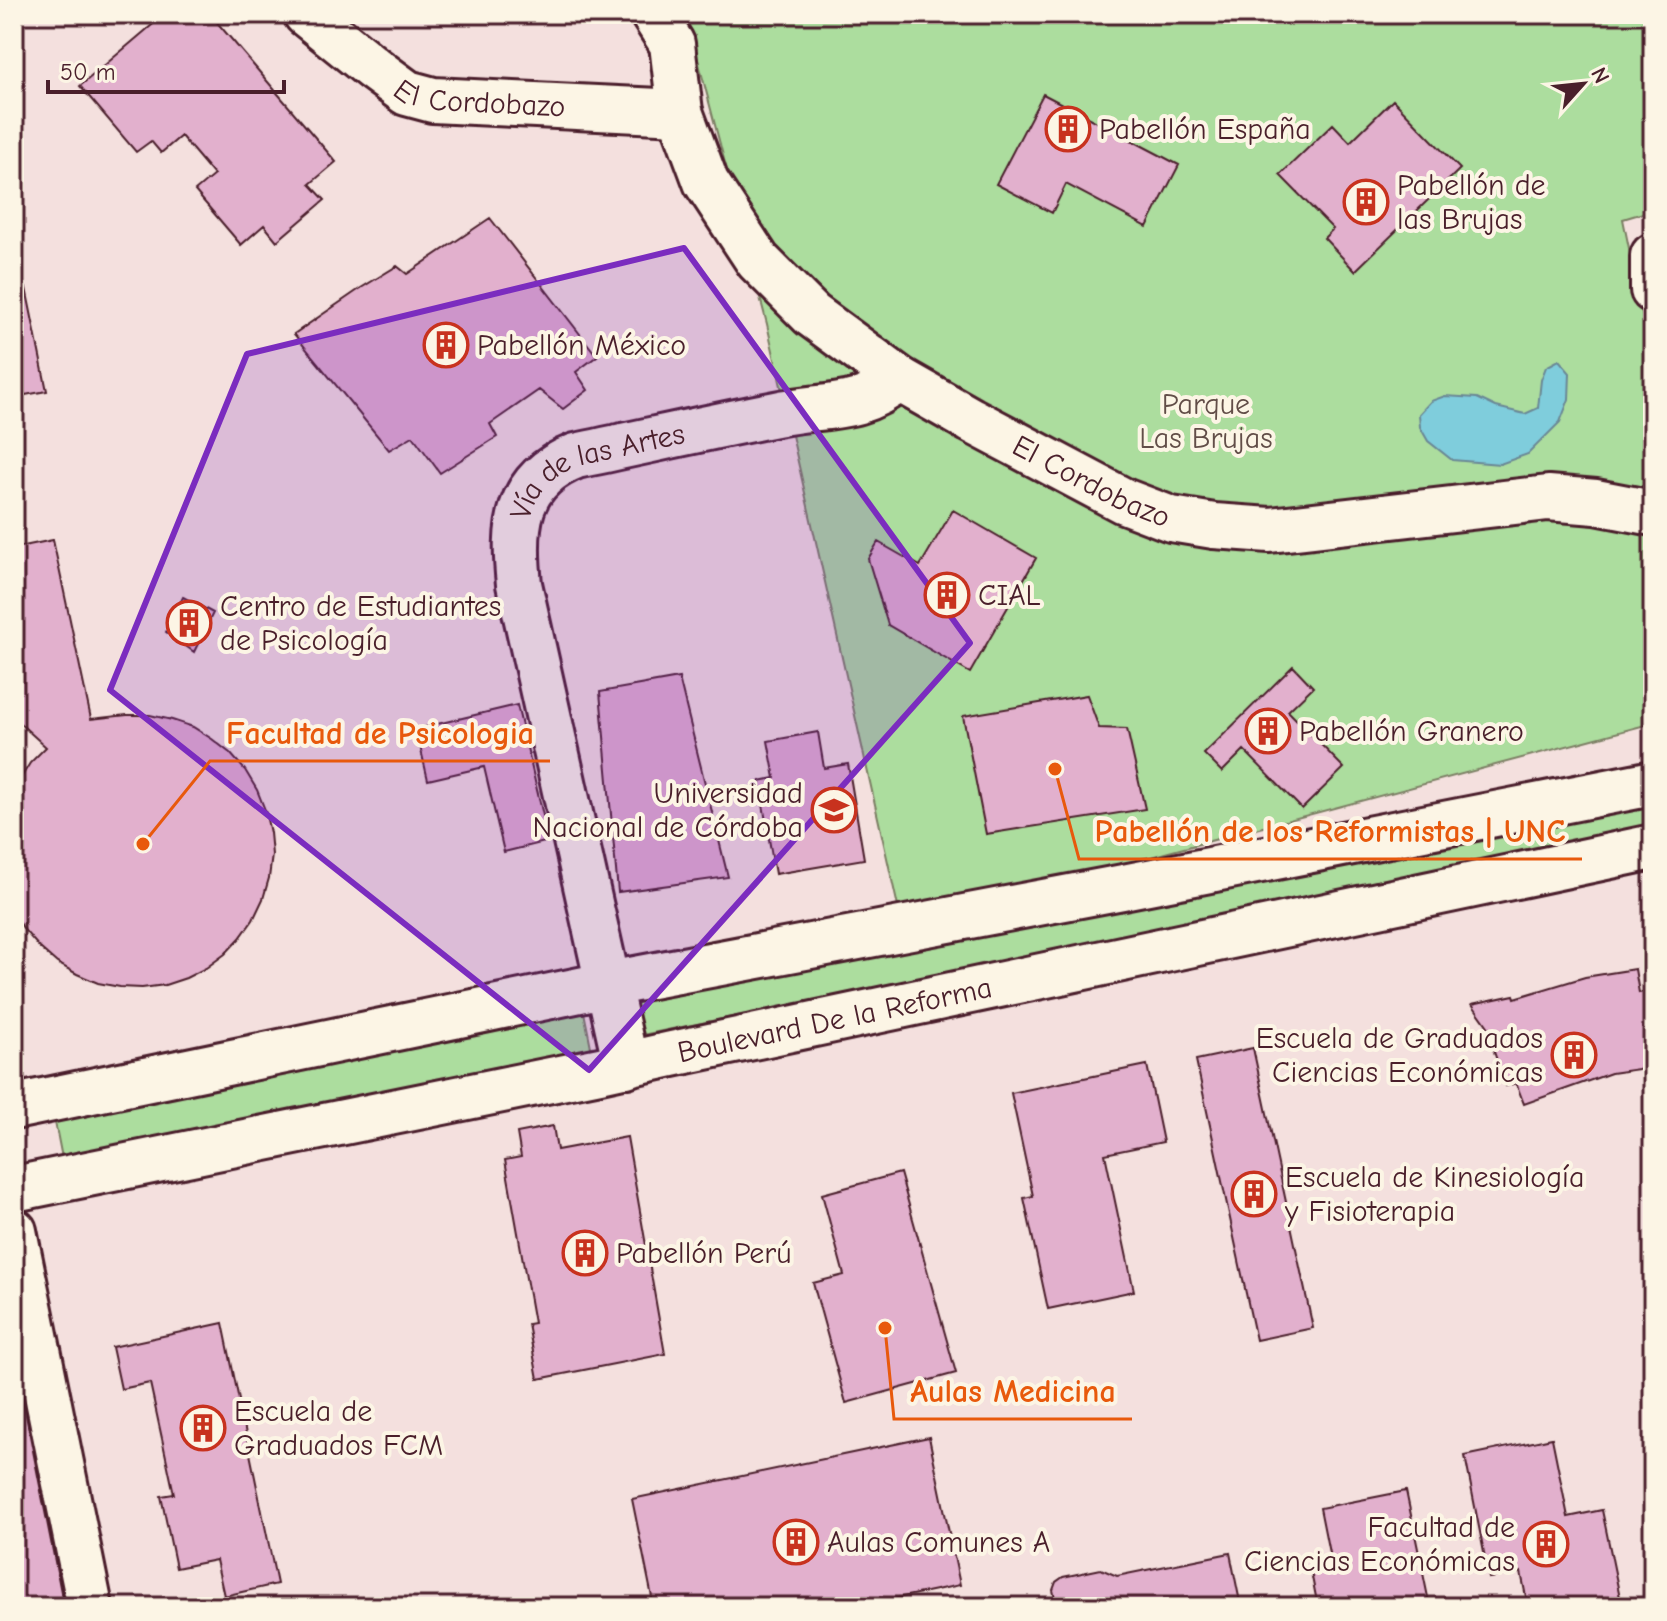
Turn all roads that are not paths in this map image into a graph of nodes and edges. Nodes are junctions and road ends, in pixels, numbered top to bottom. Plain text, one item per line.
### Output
1 (306, 14) edge
2 (667, 24) edge
3 (680, 112) junction
4 (1653, 256) edge
5 (1653, 290) edge
6 (899, 379) junction
7 (1653, 513) edge
8 (1653, 783) edge
9 (1653, 847) edge
10 (609, 984) junction
11 (626, 1065) junction
12 (14, 1107) edge
13 (14, 1189) edge
14 (14, 1231) edge
15 (90, 1607) edge

1 - 3 street, El Cordobazo
2 - 3 street, El Cordobazo
3 - 6 street, El Cordobazo
4 - 5 street
6 - 7 street, El Cordobazo
6 - 10 street, Vía de las Artes
8 - 10 street
9 - 11 street, Boulevard De la Reforma
10 - 11 street, Vía de las Artes
10 - 12 street
11 - 13 street, Boulevard De la Reforma
14 - 15 street

